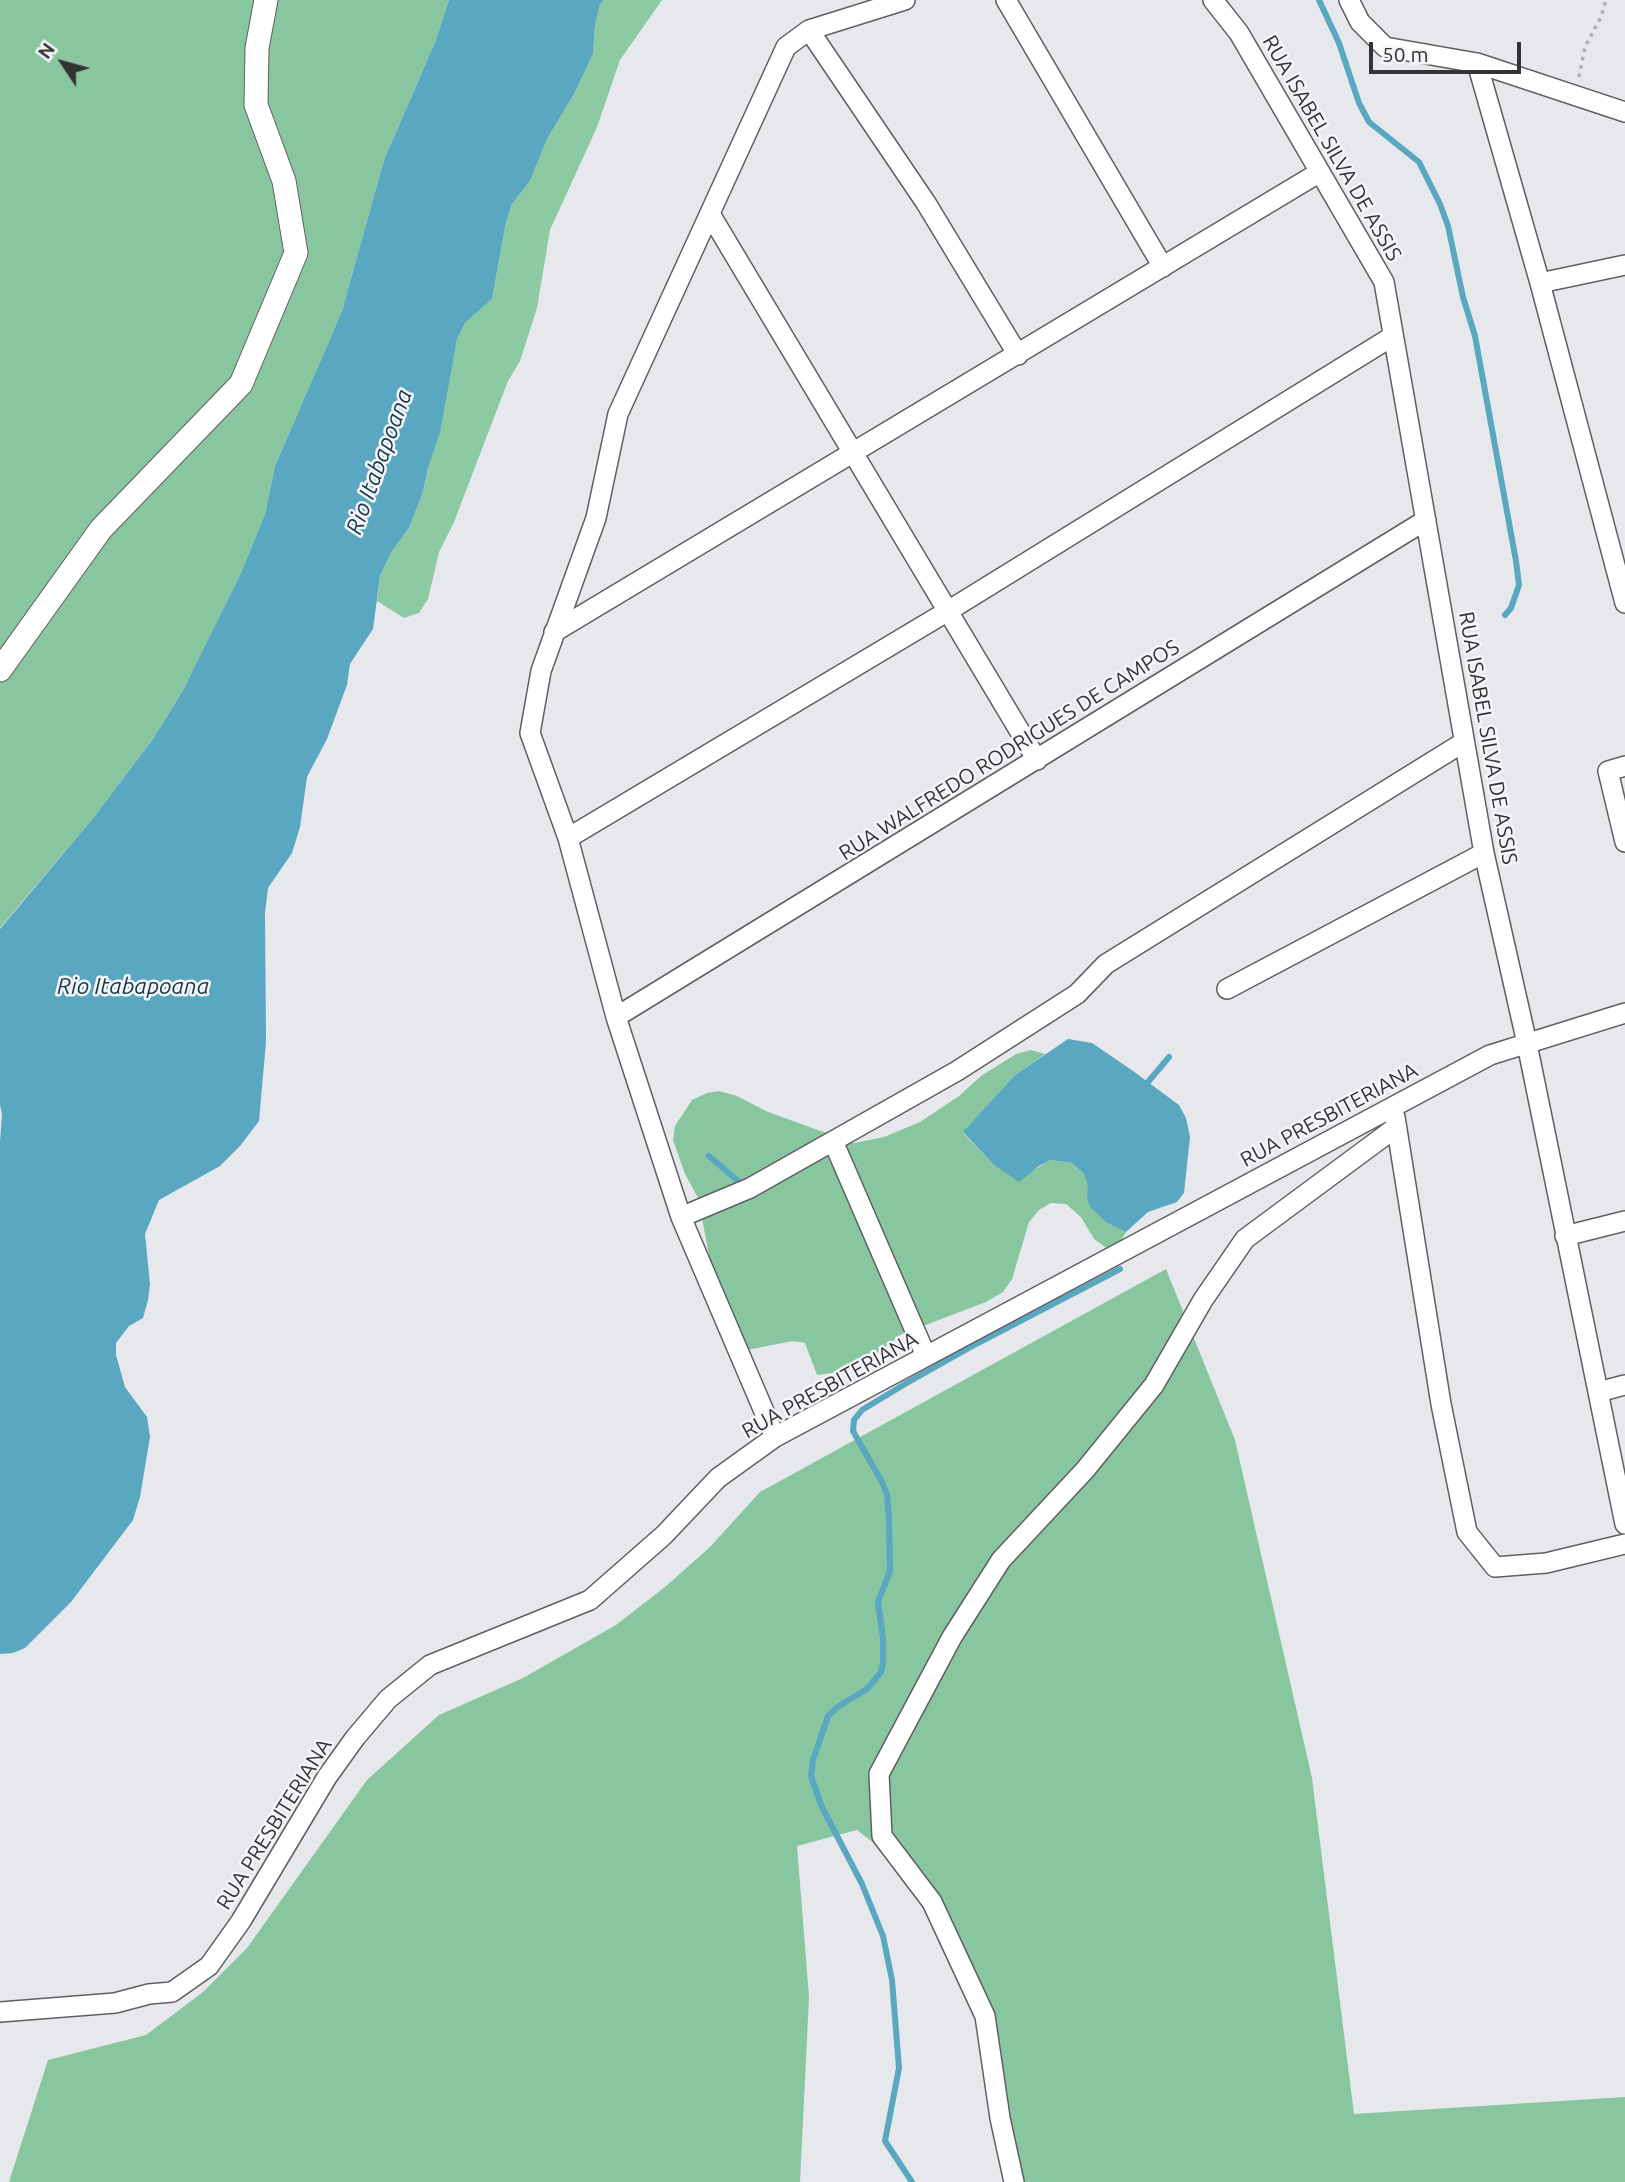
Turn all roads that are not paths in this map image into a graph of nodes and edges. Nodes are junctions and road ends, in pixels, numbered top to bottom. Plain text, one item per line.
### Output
1 (266, 0) edge
2 (905, 0) edge
3 (1006, 0) edge
4 (1213, 0) edge
5 (1349, 0) edge
6 (809, 30) junction
7 (1476, 64) junction
8 (1625, 112) edge
9 (1320, 172) junction
10 (710, 214) junction
11 (1625, 265) edge
12 (1163, 267) junction
13 (1540, 283) junction
14 (1393, 336) junction
15 (1018, 355) junction
16 (853, 453) junction
17 (1426, 520) junction
18 (1625, 603) edge
19 (948, 611) junction
20 (554, 632) junction
21 (0, 670) edge
22 (1464, 742) junction
23 (1037, 760) junction
24 (1625, 766) edge
25 (568, 838) junction
26 (1625, 842) edge
27 (1484, 853) junction
28 (1227, 989) dead end
29 (1625, 1013) edge
30 (616, 1017) junction
31 (1526, 1044) junction
32 (1395, 1105) junction
33 (1395, 1128) junction
34 (833, 1141) junction
35 (681, 1217) junction
36 (1625, 1221) edge
37 (1565, 1236) junction
38 (926, 1356) junction
39 (1625, 1385) edge
40 (1598, 1392) junction
41 (775, 1437) junction
42 (1625, 1524) edge
43 (1625, 1544) edge
44 (0, 2012) edge
45 (1014, 2182) edge

1 - 21 street
2 - 6 street
3 - 12 street
4 - 9 street, RUA ISABEL SILVA DE ASSIS
5 - 7 street
6 - 10 street
6 - 15 street
7 - 8 street
7 - 13 street
9 - 12 street
9 - 14 street, RUA ISABEL SILVA DE ASSIS
10 - 16 street
10 - 20 street
11 - 13 street
12 - 15 street
13 - 18 street
14 - 17 street, RUA ISABEL SILVA DE ASSIS
14 - 19 street
15 - 16 street
16 - 19 street
16 - 20 street
17 - 22 street, RUA ISABEL SILVA DE ASSIS
17 - 23 street, RUA WALFREDO RODRIGUES DE CAMPOS
19 - 23 street
19 - 25 street
20 - 25 street
22 - 27 street, RUA ISABEL SILVA DE ASSIS
22 - 34 street
23 - 30 street, RUA WALFREDO RODRIGUES DE CAMPOS
24 - 26 street
25 - 30 street
27 - 28 street
27 - 31 street, RUA ISABEL SILVA DE ASSIS
29 - 31 street, RUA PRESBITERIANA
30 - 35 street
31 - 32 street, RUA PRESBITERIANA
31 - 37 street, RUA ISABEL SILVA DE ASSIS
32 - 33 street
32 - 38 street, RUA PRESBITERIANA
33 - 43 street
33 - 45 street
34 - 35 street
34 - 38 street
35 - 41 street
36 - 37 street
37 - 40 street, RUA ISABEL SILVA DE ASSIS
38 - 41 street, RUA PRESBITERIANA
39 - 40 street
40 - 42 street, RUA ISABEL SILVA DE ASSIS
41 - 44 street, RUA PRESBITERIANA

